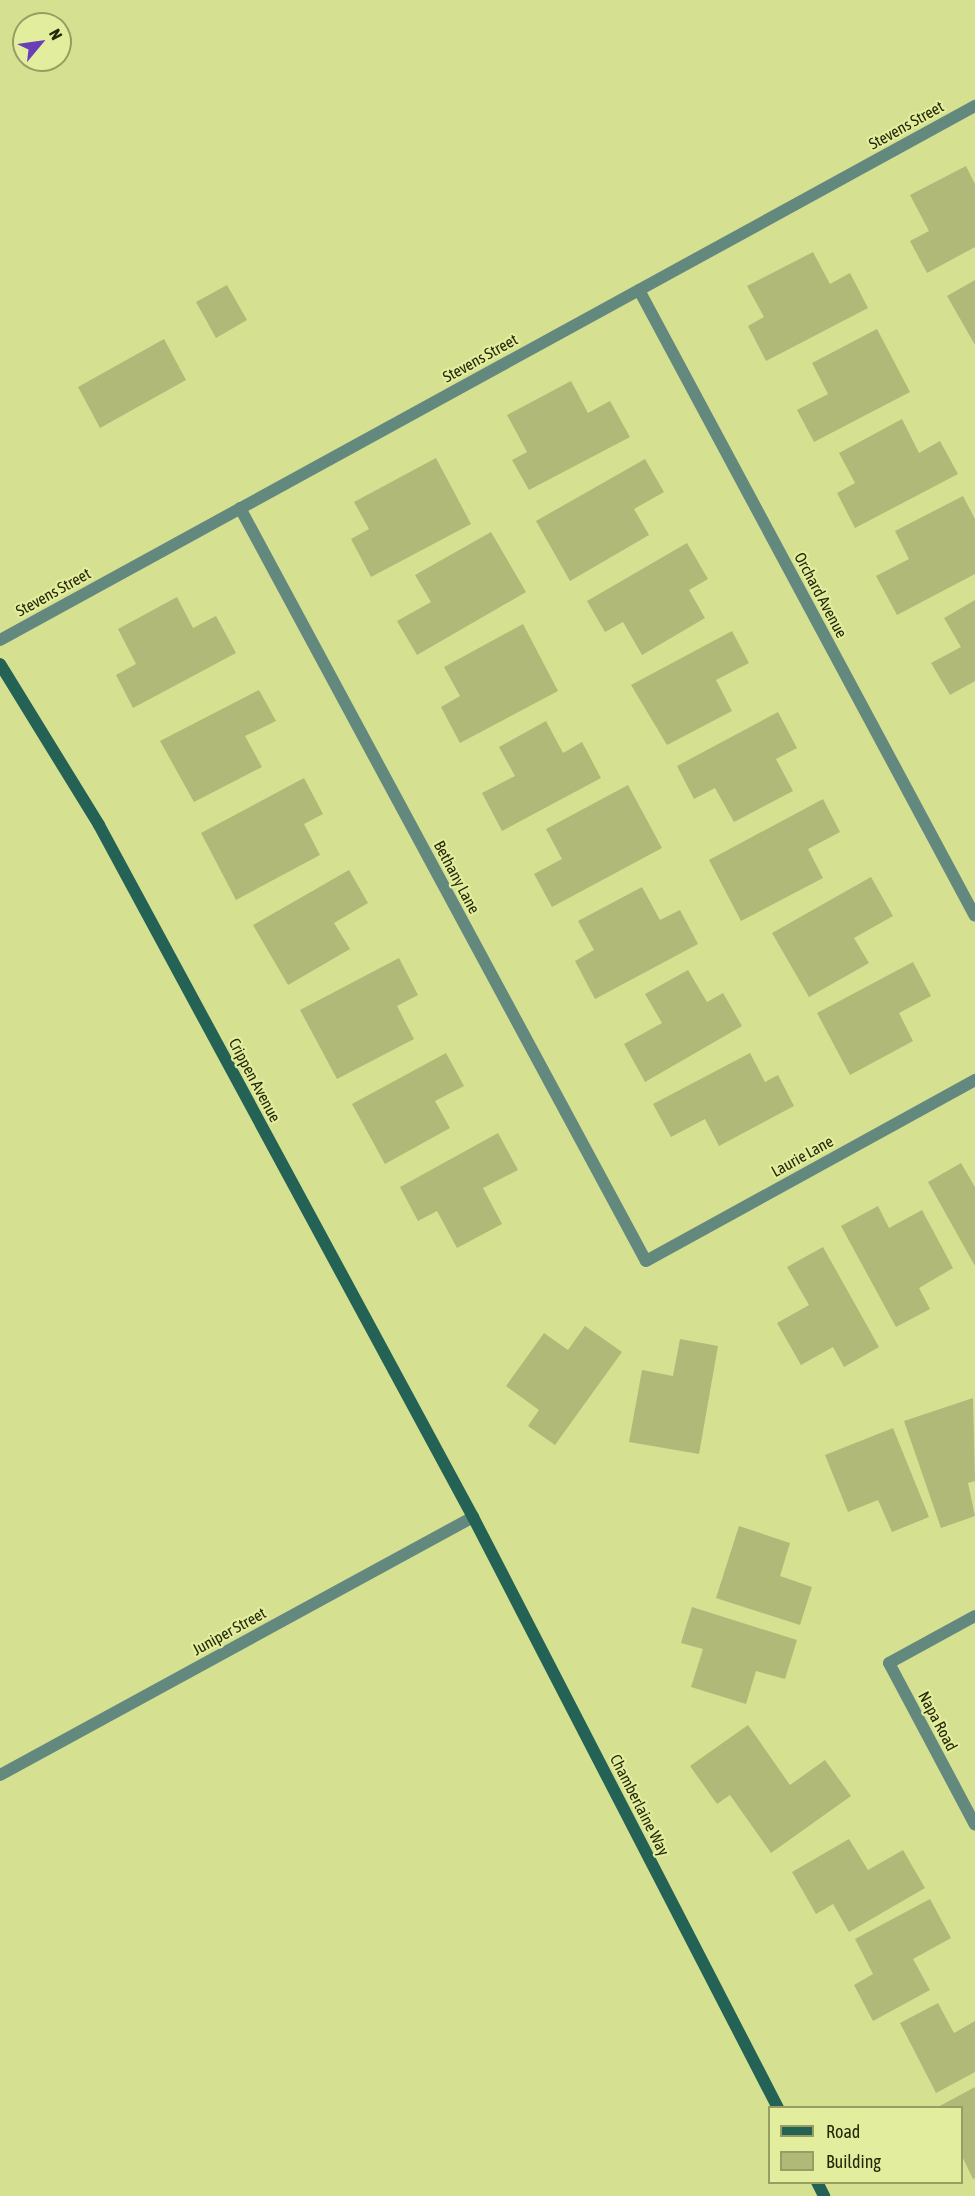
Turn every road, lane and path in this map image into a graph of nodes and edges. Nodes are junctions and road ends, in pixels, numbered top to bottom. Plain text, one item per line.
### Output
1 (975, 106) edge
2 (639, 290) junction
3 (240, 508) junction
4 (0, 639) edge
5 (0, 664) edge
6 (975, 916) edge
7 (975, 1080) edge
8 (646, 1261) joint
9 (473, 1517) junction
10 (975, 1616) edge
11 (0, 1775) edge
12 (975, 1825) edge
13 (777, 2106) edge

1 - 2 street, Stevens Street
2 - 3 street, Stevens Street
2 - 6 street, Orchard Avenue
3 - 4 street, Stevens Street
3 - 8 street, Bethany Lane
5 - 9 main road, Crippen Avenue
7 - 8 street, Laurie Lane
9 - 11 street, Juniper Street
9 - 13 main road, Chamberlaine Way
10 - 12 street, Napa Road

